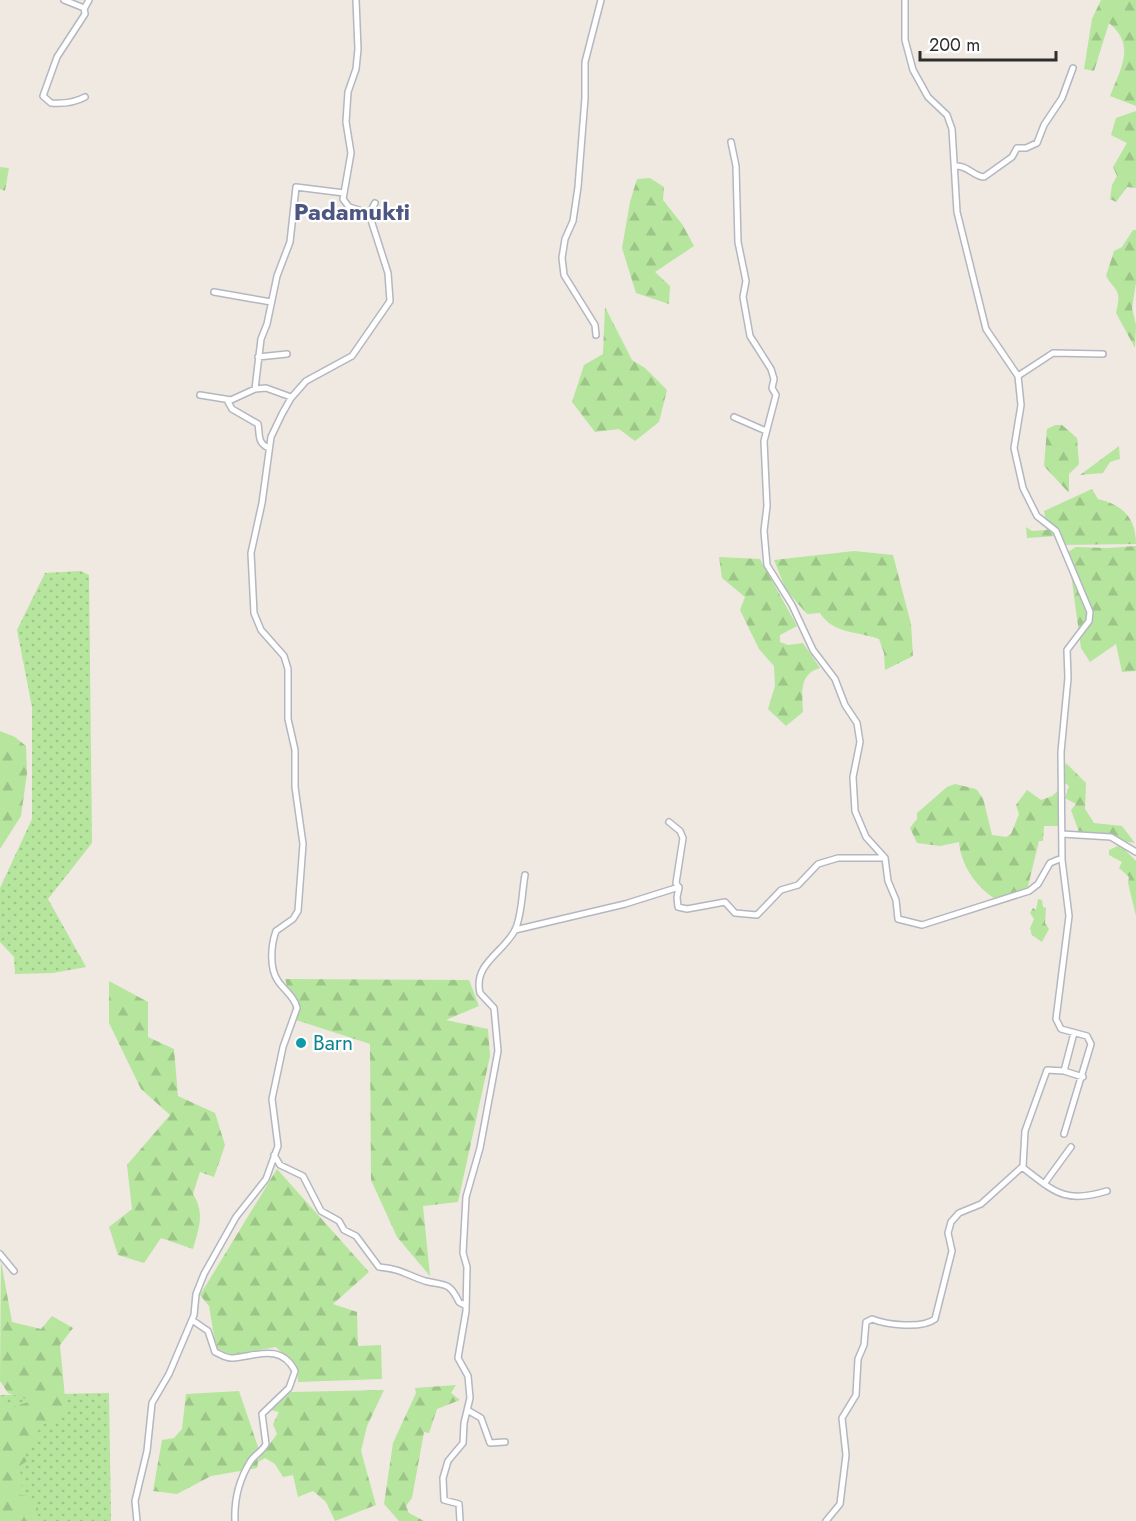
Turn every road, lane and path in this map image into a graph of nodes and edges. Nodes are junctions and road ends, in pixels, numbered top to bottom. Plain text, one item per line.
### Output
1 (64, 0) edge
2 (89, 0) edge
3 (356, 0) edge
4 (601, 0) edge
5 (905, 0) edge
6 (84, 9) junction
7 (1073, 68) dead end
8 (85, 97) dead end
9 (731, 142) dead end
10 (955, 166) junction
11 (344, 193) junction
12 (375, 203) dead end
13 (368, 216) junction
14 (214, 292) dead end
15 (271, 302) junction
16 (596, 335) dead end
17 (286, 354) dead end
18 (1103, 354) dead end
19 (258, 357) junction
20 (1018, 376) junction
21 (255, 389) junction
22 (200, 394) dead end
23 (291, 397) junction
24 (226, 400) junction
25 (734, 417) dead end
26 (766, 430) junction
27 (269, 448) junction
28 (669, 822) dead end
29 (1062, 834) junction
30 (1136, 852) edge
31 (885, 858) junction
32 (1062, 858) junction
33 (525, 875) dead end
34 (679, 887) junction
35 (515, 930) junction
36 (1074, 1033) junction
37 (1064, 1071) junction
38 (1083, 1077) junction
39 (1064, 1134) dead end
40 (1071, 1147) dead end
41 (274, 1155) junction
42 (1022, 1167) junction
43 (1044, 1184) junction
44 (1107, 1191) dead end
45 (0, 1254) edge
46 (14, 1271) dead end
47 (466, 1306) junction
48 (192, 1320) junction
49 (469, 1411) junction
50 (505, 1442) dead end
51 (137, 1521) edge
52 (235, 1521) edge
53 (460, 1521) edge
54 (826, 1521) edge

1 - 6 street
2 - 6 street
3 - 11 street
4 - 16 street
5 - 10 street
6 - 8 street
7 - 10 street
9 - 26 street
10 - 20 street
11 - 13 street
11 - 15 street
12 - 13 street
13 - 23 street
14 - 15 street
15 - 19 street
17 - 19 street
18 - 20 street
19 - 21 street
20 - 29 street
21 - 23 street
21 - 24 street
22 - 24 street
23 - 27 street
24 - 27 street
25 - 26 street
26 - 31 street
27 - 41 street
28 - 34 street
29 - 30 street
29 - 32 street
31 - 32 street
31 - 34 street
32 - 36 street
33 - 35 street
34 - 35 street
35 - 47 street
36 - 37 street
36 - 38 street
37 - 38 street
37 - 42 street
38 - 39 street
40 - 43 street
41 - 47 street
41 - 48 street
42 - 43 street
42 - 54 street
43 - 44 street
45 - 46 street
47 - 49 street
48 - 51 street
48 - 52 street
49 - 50 street
49 - 53 street

